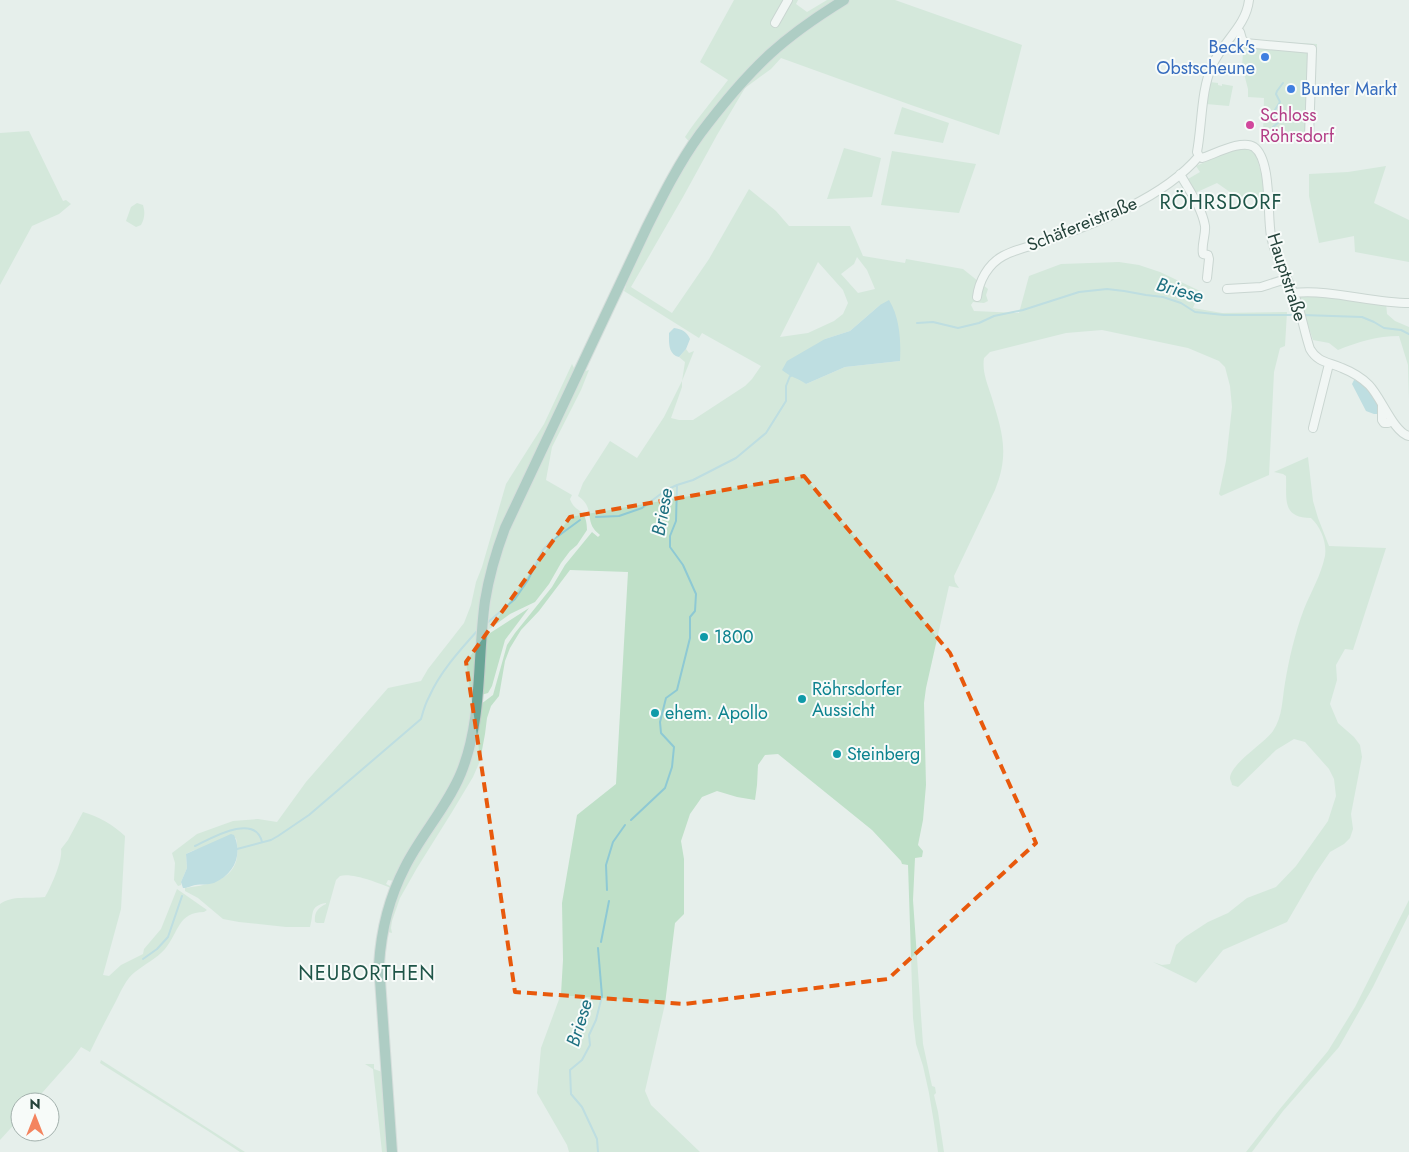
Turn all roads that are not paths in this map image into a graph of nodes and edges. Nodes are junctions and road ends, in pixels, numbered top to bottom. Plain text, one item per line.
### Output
1 (788, 0) edge
2 (844, 0) edge
3 (1249, 0) edge
4 (775, 23) dead end
5 (1236, 30) junction
6 (1309, 137) dead end
7 (1199, 156) junction
8 (1180, 174) junction
9 (1207, 278) dead end
10 (1286, 278) junction
11 (1228, 289) dead end
12 (1294, 293) junction
13 (977, 297) dead end
14 (1409, 303) edge
15 (1329, 364) junction
16 (1382, 403) junction
17 (1388, 423) dead end
18 (1313, 428) dead end
19 (1409, 436) edge
20 (392, 1152) edge

1 - 4 street
2 - 20 main road
3 - 5 street
5 - 6 street
5 - 7 street
7 - 8 street, Schäfereistraße
7 - 10 street, Hauptstraße
8 - 9 street
8 - 13 street, Schäfereistraße
10 - 11 street
10 - 12 street, Hauptstraße
12 - 14 street
12 - 15 street, Hauptstraße
15 - 16 street, Hauptstraße
15 - 18 street
16 - 17 street
16 - 19 street, Hauptstraße

